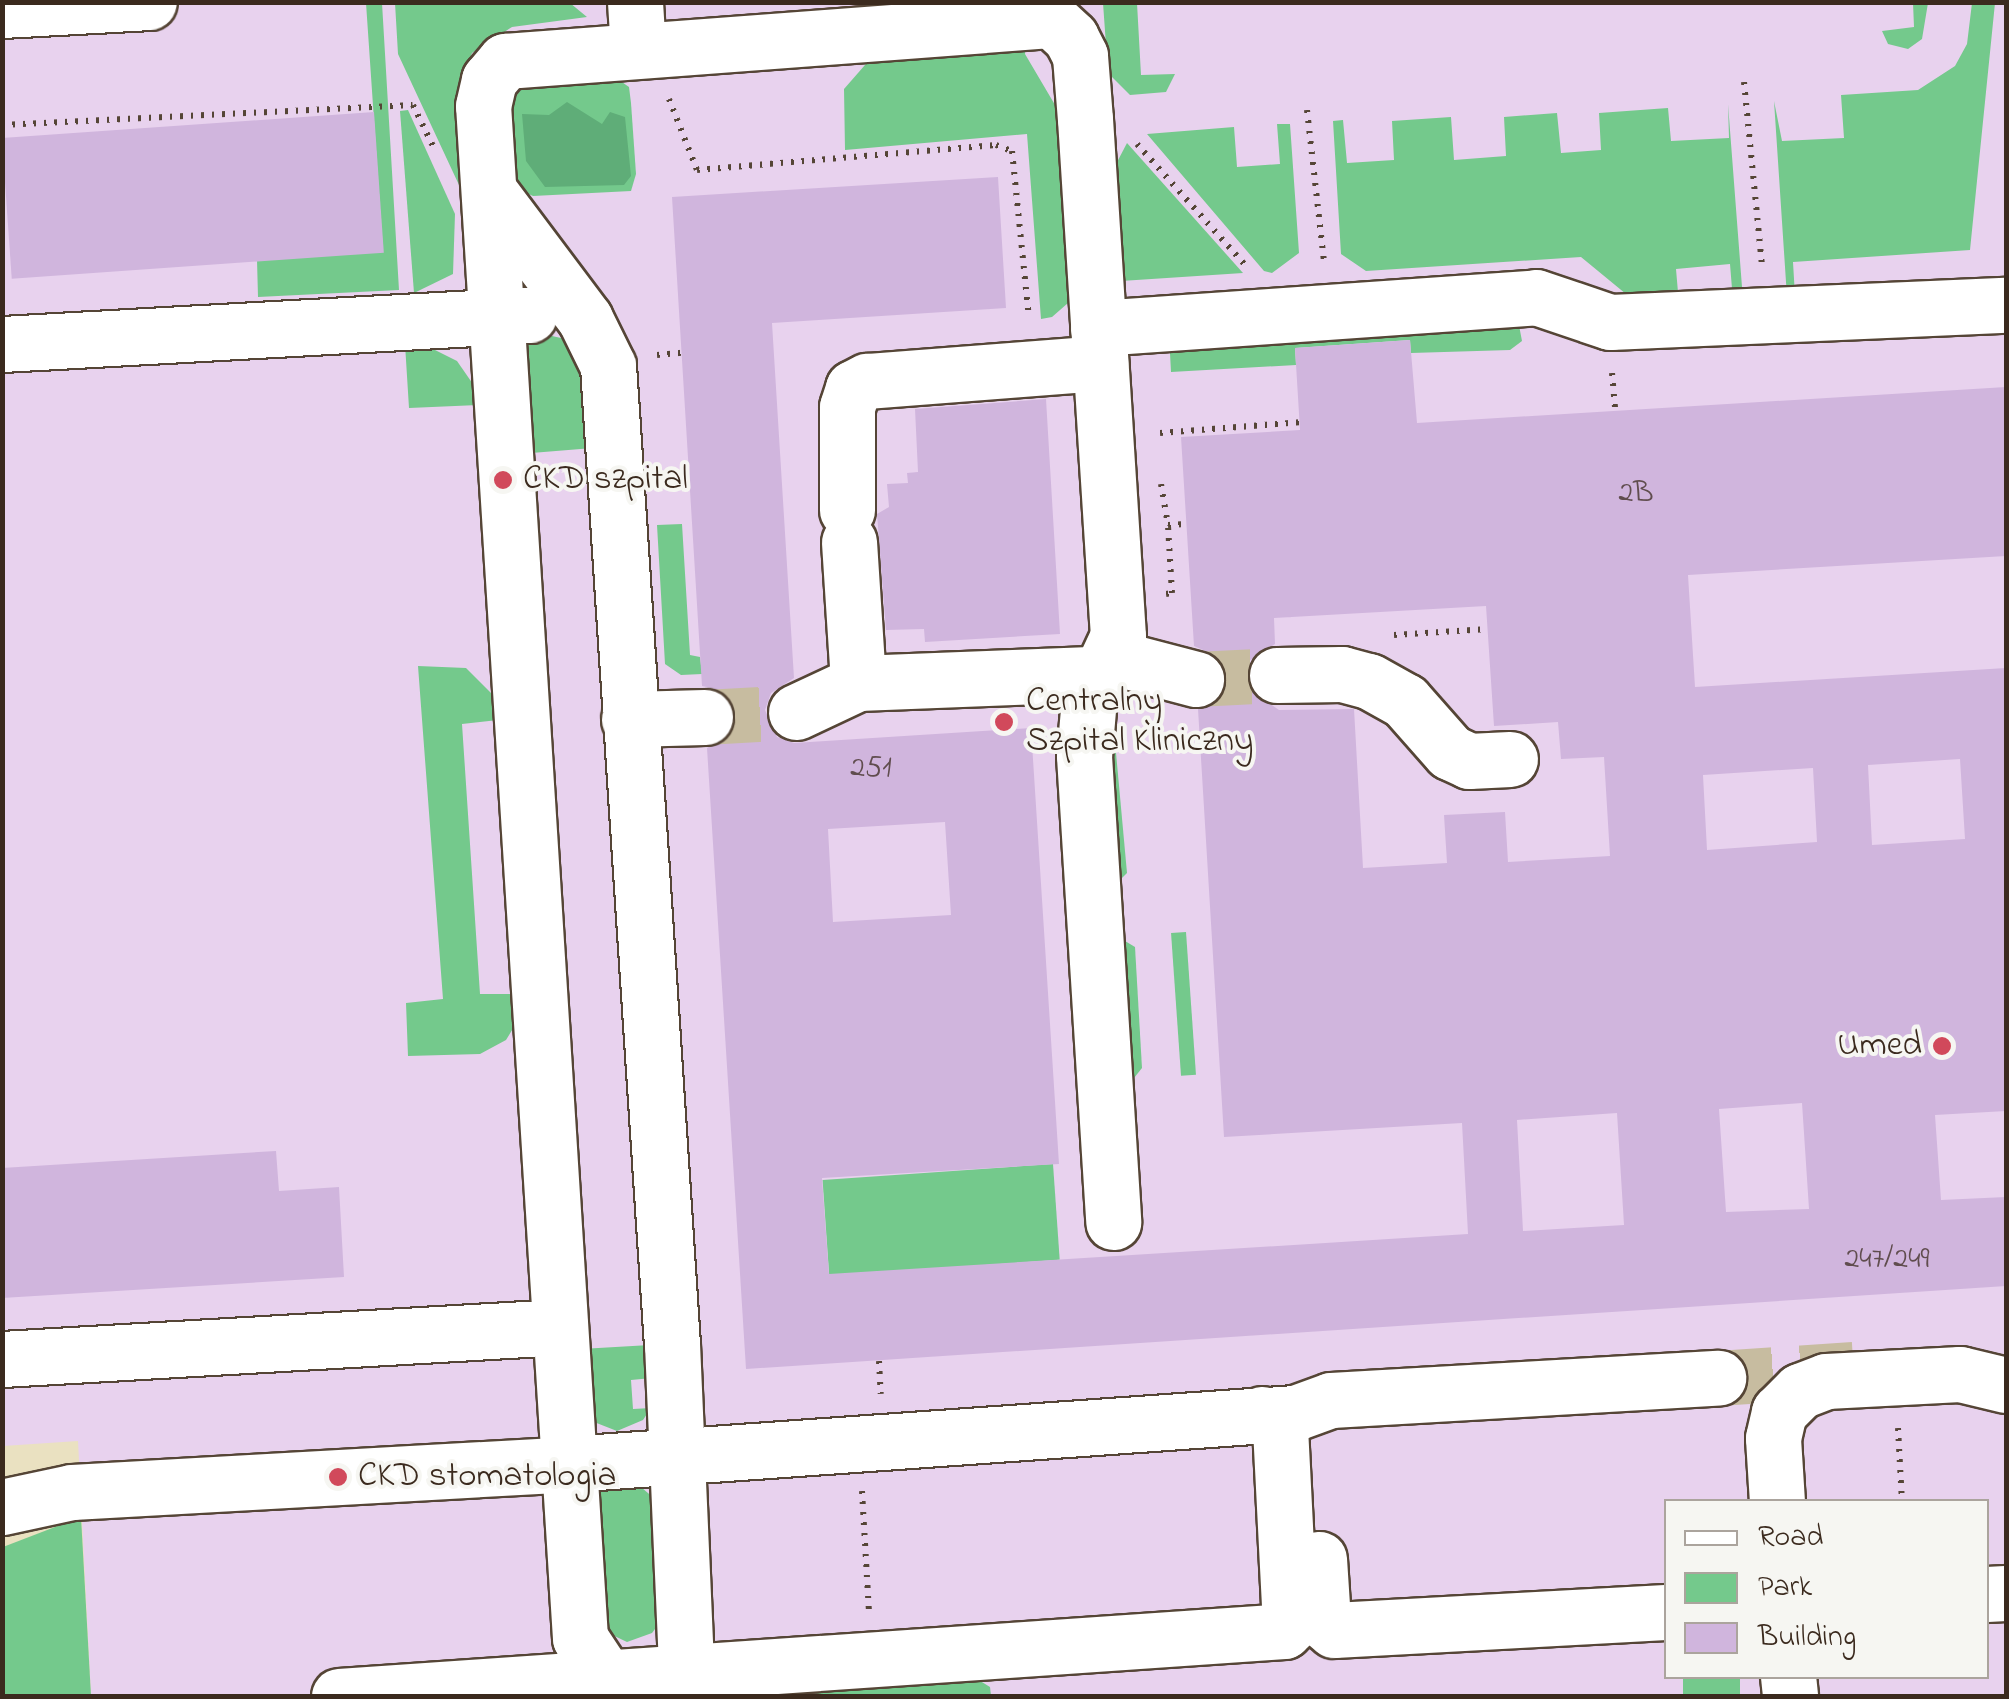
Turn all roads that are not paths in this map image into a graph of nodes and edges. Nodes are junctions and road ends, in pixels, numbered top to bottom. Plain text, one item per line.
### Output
1 (149, 2) edge
2 (2, 10) edge
3 (1062, 11) edge
4 (637, 26) edge
5 (489, 191) junction
6 (2006, 295) edge
7 (570, 300) junction
8 (494, 319) junction
9 (2, 344) edge
10 (1099, 346) junction
11 (1105, 666) junction
12 (1277, 675) tunnel mouth
13 (1196, 680) tunnel mouth
14 (858, 683) junction
15 (796, 712) tunnel mouth
16 (705, 716) tunnel mouth
17 (629, 720) junction
18 (1510, 759) dead end
19 (1114, 1222) dead end
20 (560, 1327) junction
21 (2, 1359) edge
22 (1718, 1378) tunnel mouth
23 (2006, 1385) edge
24 (1279, 1413) junction
25 (676, 1456) junction
26 (569, 1464) junction
27 (1777, 1499) edge
28 (2, 1507) edge
29 (1664, 1612) edge
30 (682, 1682) edge
31 (619, 1688) edge
32 (339, 1696) edge

1 - 2 street
3 - 4 street
3 - 10 street
4 - 5 street
5 - 7 street
5 - 8 street
6 - 10 street
7 - 8 street
7 - 17 street
8 - 9 street
8 - 20 street
10 - 11 street
10 - 14 street
11 - 13 street
11 - 14 street
11 - 19 street
12 - 18 street
14 - 15 street
16 - 17 street
17 - 25 street
20 - 21 street
20 - 26 street
22 - 24 street
23 - 27 street
24 - 25 street
24 - 29 street
24 - 30 street
25 - 26 street
25 - 30 street
26 - 28 street
26 - 31 street
30 - 31 street
31 - 32 street

